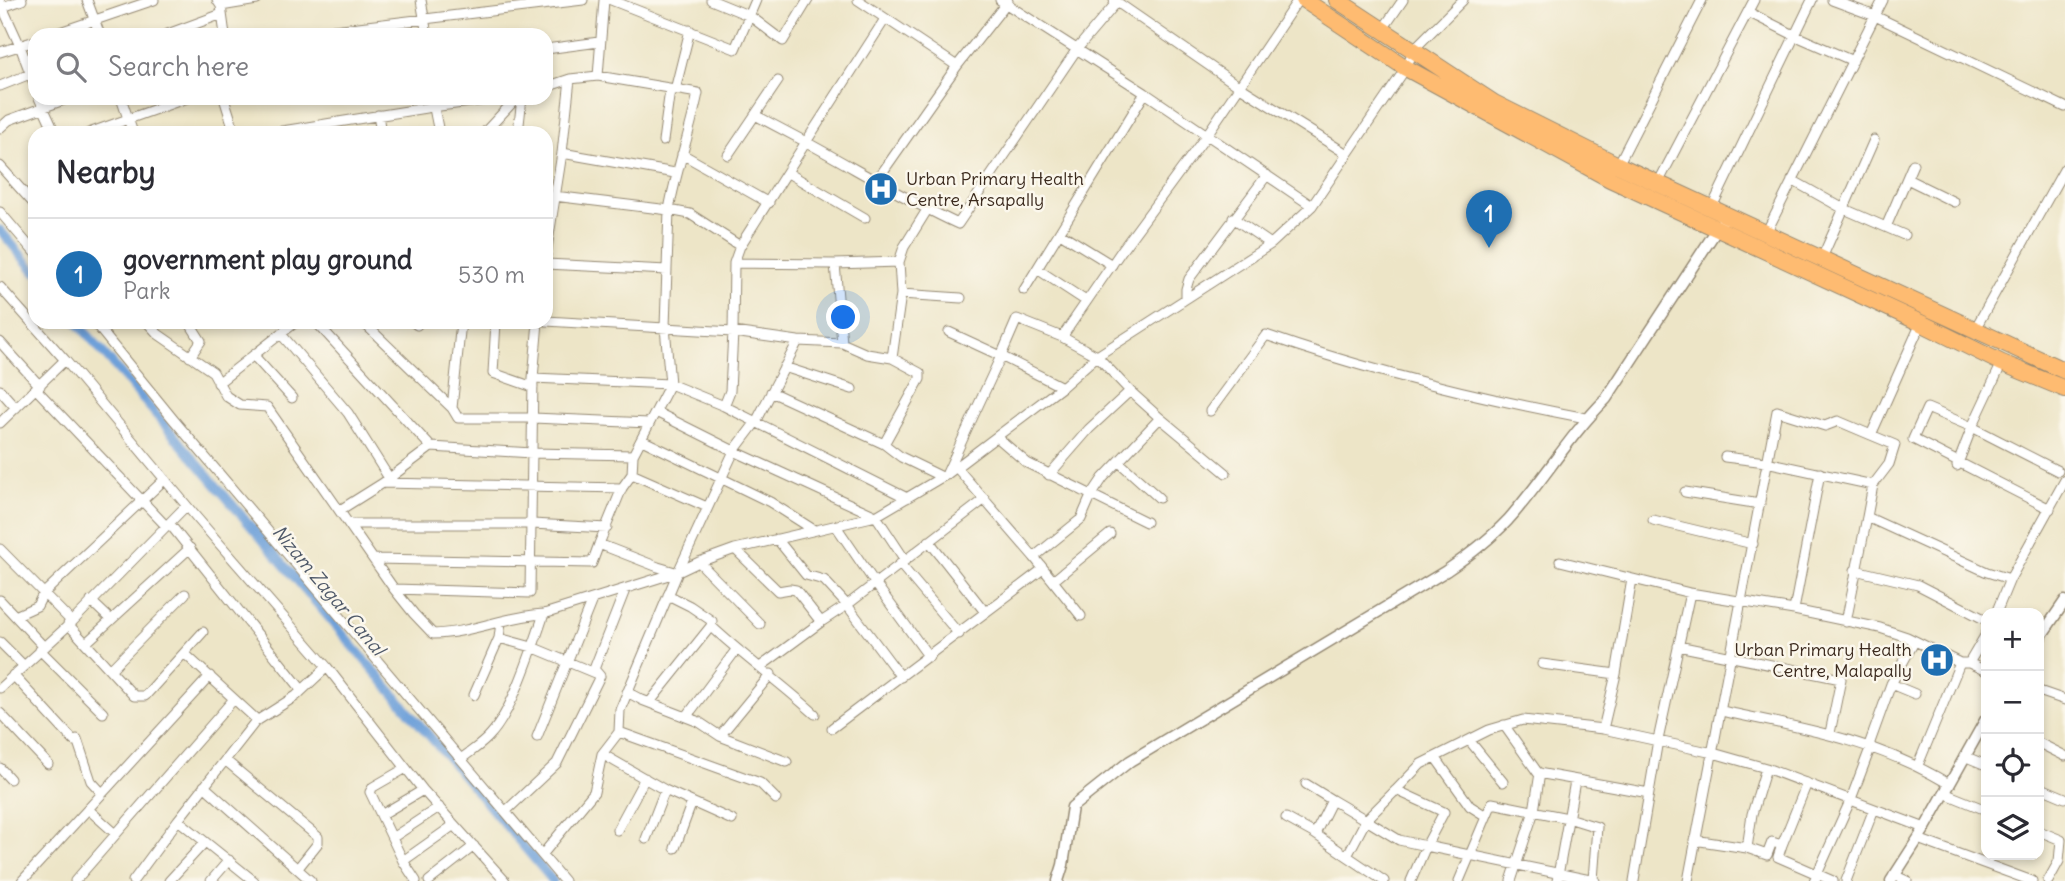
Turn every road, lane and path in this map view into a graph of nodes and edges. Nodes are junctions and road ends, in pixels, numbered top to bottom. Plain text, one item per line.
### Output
1 (22, 0) edge
2 (87, 0) edge
3 (154, 0) edge
4 (257, 0) edge
5 (421, 0) edge
6 (583, 0) edge
7 (604, 0) edge
8 (611, 0) edge
9 (711, 0) edge
10 (756, 0) edge
11 (808, 0) edge
12 (858, 0) edge
13 (1298, 0) edge
14 (1304, 0) edge
15 (1337, 0) edge
16 (1403, 0) edge
17 (1463, 0) edge
18 (1754, 0) edge
19 (1812, 0) edge
20 (1832, 0) edge
21 (1883, 0) edge
22 (1005, 1) edge
23 (1115, 1) edge
24 (1701, 1) edge
25 (1, 6) edge
26 (220, 7) edge
27 (1748, 12) junction
28 (750, 16) junction
29 (1875, 16) junction
30 (95, 19) junction
31 (885, 19) junction
32 (425, 21) junction
33 (70, 28) edge
34 (98, 28) edge
35 (179, 28) edge
36 (224, 28) edge
37 (358, 28) edge
38 (426, 28) edge
39 (1384, 29) junction
40 (690, 30) junction
41 (1796, 36) junction
42 (599, 42) junction
43 (28, 43) edge
44 (20, 46) junction
45 (553, 48) edge
46 (1077, 49) junction
47 (1414, 49) junction
48 (0, 52) edge
49 (1853, 61) junction
50 (957, 66) junction
51 (28, 68) edge
52 (1406, 68) junction
53 (28, 75) edge
54 (598, 76) junction
55 (570, 79) junction
56 (778, 81) dead end
57 (553, 85) edge
58 (0, 86) edge
59 (1240, 87) junction
60 (672, 90) junction
61 (1145, 93) junction
62 (37, 105) edge
63 (42, 105) edge
64 (123, 105) edge
65 (166, 105) edge
66 (227, 105) edge
67 (420, 105) edge
68 (433, 105) edge
69 (510, 105) edge
70 (520, 105) edge
71 (2065, 107) edge
72 (378, 115) junction
73 (755, 115) junction
74 (128, 118) junction
75 (328, 122) junction
76 (52, 126) edge
77 (107, 126) edge
78 (130, 126) edge
79 (233, 126) edge
80 (307, 126) edge
81 (326, 126) edge
82 (380, 126) edge
83 (437, 126) edge
84 (491, 126) edge
85 (519, 126) edge
86 (0, 128) edge
87 (1206, 136) junction
88 (1874, 140) dead end
89 (663, 141) dead end
90 (806, 142) junction
91 (562, 153) junction
92 (682, 154) junction
93 (1347, 154) junction
94 (728, 155) dead end
95 (1913, 164) dead end
96 (1618, 165) junction
97 (0, 166) edge
98 (2065, 168) edge
99 (675, 173) junction
100 (788, 173) junction
101 (1267, 174) junction
102 (1907, 179) junction
103 (877, 180) junction
104 (1792, 180) junction
105 (1658, 183) junction
106 (28, 197) edge
107 (554, 197) junction
108 (1954, 202) dead end
109 (769, 203) junction
110 (553, 204) edge
111 (1312, 206) junction
112 (1842, 208) junction
113 (927, 209) junction
114 (669, 211) junction
115 (1720, 211) junction
116 (0, 212) edge
117 (865, 218) dead end
118 (1233, 218) junction
119 (1886, 227) junction
120 (1716, 229) junction
121 (1060, 233) junction
122 (1766, 233) junction
123 (1904, 235) dead end
124 (1271, 244) junction
125 (28, 245) edge
126 (740, 246) junction
127 (1822, 258) junction
128 (734, 262) junction
129 (899, 262) junction
130 (553, 264) edge
131 (835, 264) junction
132 (1112, 265) junction
133 (1037, 269) junction
134 (667, 270) junction
135 (0, 287) edge
136 (1024, 290) dead end
137 (901, 294) junction
138 (961, 298) dead end
139 (1186, 298) junction
140 (1086, 301) junction
141 (28, 318) edge
142 (553, 321) edge
143 (1921, 323) junction
144 (665, 327) junction
145 (37, 329) edge
146 (100, 329) edge
147 (153, 329) edge
148 (193, 329) edge
149 (287, 329) edge
150 (322, 329) edge
151 (370, 329) edge
152 (460, 329) edge
153 (496, 329) edge
154 (537, 329) edge
155 (1975, 329) junction
156 (733, 332) junction
157 (949, 332) dead end
158 (281, 334) junction
159 (1062, 337) junction
160 (798, 341) junction
161 (0, 342) edge
162 (842, 343) junction
163 (254, 356) junction
164 (1001, 356) junction
165 (1097, 356) junction
166 (190, 357) junction
167 (892, 358) junction
168 (65, 360) junction
169 (2002, 363) junction
170 (784, 367) junction
171 (2064, 381) edge
172 (533, 382) junction
173 (218, 383) junction
174 (670, 384) junction
175 (1062, 387) junction
176 (38, 388) junction
177 (852, 389) dead end
178 (0, 390) edge
179 (1130, 391) junction
180 (771, 392) junction
181 (292, 398) dead end
182 (724, 406) junction
183 (16, 408) junction
184 (452, 408) junction
185 (1210, 411) dead end
186 (656, 412) junction
187 (533, 418) junction
188 (1160, 418) junction
189 (1586, 418) junction
190 (756, 422) junction
191 (649, 423) junction
192 (0, 424) edge
193 (1972, 426) junction
194 (1871, 435) junction
195 (997, 437) junction
196 (642, 440) junction
197 (884, 444) junction
198 (431, 447) junction
199 (734, 452) junction
200 (532, 453) junction
201 (633, 455) junction
202 (1725, 457) dead end
203 (1119, 462) junction
204 (1766, 462) junction
205 (1958, 466) junction
206 (957, 468) junction
207 (2058, 471) dead end
208 (1226, 473) dead end
209 (1819, 473) junction
210 (632, 474) junction
211 (1049, 475) junction
212 (944, 476) junction
213 (164, 479) junction
214 (721, 479) junction
215 (386, 480) junction
216 (2065, 480) edge
217 (1873, 485) junction
218 (532, 487) junction
219 (622, 488) junction
220 (1685, 492) dead end
221 (1091, 496) junction
222 (907, 498) junction
223 (1159, 498) dead end
224 (985, 499) junction
225 (141, 500) junction
226 (1760, 504) junction
227 (186, 506) junction
228 (707, 507) junction
229 (2050, 509) junction
230 (340, 510) junction
231 (876, 516) junction
232 (1867, 517) junction
233 (1653, 520) dead end
234 (1146, 522) dead end
235 (351, 524) junction
236 (532, 524) junction
237 (167, 525) junction
238 (836, 526) junction
239 (607, 528) junction
240 (814, 530) junction
241 (1110, 534) dead end
242 (777, 539) junction
243 (929, 541) junction
244 (599, 544) junction
245 (1753, 544) junction
246 (190, 548) junction
247 (0, 549) edge
248 (735, 550) junction
249 (1034, 557) junction
250 (374, 559) junction
251 (530, 561) junction
252 (1560, 561) dead end
253 (699, 562) junction
254 (903, 562) junction
255 (1043, 569) junction
256 (1855, 570) junction
257 (678, 572) junction
258 (1632, 579) junction
259 (2010, 579) junction
260 (1053, 581) junction
261 (875, 583) junction
262 (394, 589) junction
263 (625, 590) junction
264 (1690, 593) junction
265 (43, 594) junction
266 (185, 594) dead end
267 (668, 595) junction
268 (0, 600) edge
269 (592, 600) junction
270 (91, 601) junction
271 (2065, 601) edge
272 (1740, 603) junction
273 (847, 605) junction
274 (1998, 608) edge
275 (1794, 610) junction
276 (985, 612) junction
277 (544, 614) junction
278 (15, 616) junction
279 (1081, 616) dead end
280 (1981, 617) edge
281 (111, 620) junction
282 (501, 622) junction
283 (821, 622) junction
284 (1846, 622) junction
285 (70, 623) junction
286 (760, 624) dead end
287 (710, 626) junction
288 (203, 632) dead end
289 (2044, 632) edge
290 (959, 634) junction
291 (499, 638) junction
292 (1981, 641) edge
293 (0, 642) edge
294 (1914, 642) junction
295 (86, 643) junction
296 (1678, 646) junction
297 (532, 648) junction
298 (42, 649) junction
299 (736, 650) junction
300 (184, 653) junction
301 (1732, 656) junction
302 (929, 657) junction
303 (568, 662) junction
304 (1964, 663) junction
305 (1542, 664) dead end
306 (23, 666) junction
307 (327, 667) junction
308 (760, 667) junction
309 (1981, 669) edge
310 (110, 670) junction
311 (771, 674) junction
312 (1616, 674) junction
313 (13, 675) junction
314 (210, 676) junction
315 (600, 676) junction
316 (901, 677) junction
317 (1891, 684) junction
318 (0, 688) edge
319 (302, 690) junction
320 (627, 692) junction
321 (2044, 693) edge
322 (1915, 694) dead end
323 (474, 695) dead end
324 (234, 699) junction
325 (2065, 700) edge
326 (650, 702) junction
327 (1721, 711) junction
328 (0, 713) edge
329 (103, 713) dead end
330 (815, 713) dead end
331 (687, 716) junction
332 (257, 720) junction
333 (1504, 725) junction
334 (832, 728) dead end
335 (1981, 728) edge
336 (1603, 729) junction
337 (619, 732) junction
338 (1830, 733) junction
339 (720, 736) junction
340 (537, 737) dead end
341 (1469, 740) junction
342 (1658, 740) junction
343 (1870, 746) junction
344 (2044, 746) edge
345 (1713, 753) junction
346 (602, 754) junction
347 (2065, 756) edge
348 (1435, 757) junction
349 (1964, 757) junction
350 (461, 759) junction
351 (225, 760) junction
352 (787, 762) dead end
353 (1981, 763) edge
354 (48, 765) dead end
355 (1918, 765) junction
356 (0, 768) edge
357 (406, 768) junction
358 (1766, 768) junction
359 (1540, 773) junction
360 (645, 778) junction
361 (10, 779) dead end
362 (1575, 781) junction
363 (1503, 782) dead end
364 (1807, 783) junction
365 (1306, 784) dead end
366 (204, 786) junction
367 (1946, 789) junction
368 (2044, 789) edge
369 (423, 790) junction
370 (665, 790) junction
371 (1396, 790) junction
372 (102, 793) junction
373 (1649, 793) junction
374 (2065, 798) edge
375 (776, 799) dead end
376 (1851, 799) junction
377 (1332, 800) junction
378 (692, 802) junction
379 (439, 807) junction
380 (1981, 807) edge
381 (88, 809) junction
382 (1874, 809) junction
383 (506, 811) junction
384 (1534, 811) junction
385 (381, 816) junction
386 (1486, 816) junction
387 (1286, 818) dead end
388 (1567, 818) junction
389 (178, 820) junction
390 (732, 820) dead end
391 (1366, 820) junction
392 (454, 825) junction
393 (1925, 828) junction
394 (617, 830) dead end
395 (2044, 833) edge
396 (116, 834) junction
397 (1315, 834) junction
398 (392, 838) junction
399 (646, 839) dead end
400 (1918, 839) junction
401 (1694, 840) junction
402 (205, 842) junction
403 (1782, 845) junction
404 (474, 846) junction
405 (1426, 846) junction
406 (675, 848) dead end
407 (1747, 848) junction
408 (542, 855) junction
409 (1469, 855) junction
410 (1347, 856) junction
411 (229, 860) junction
412 (403, 861) junction
413 (1517, 864) junction
414 (298, 868) junction
415 (1557, 876) edge
416 (1815, 877) edge
417 (1893, 878) edge
418 (135, 880) edge
419 (252, 880) edge
420 (22, 881) edge
421 (75, 881) edge
422 (169, 881) edge
423 (211, 881) edge
424 (312, 881) edge
425 (416, 881) edge
426 (429, 881) edge
427 (505, 881) edge
428 (564, 881) edge
429 (1058, 881) edge
430 (1384, 881) edge
431 (1411, 881) edge
432 (1459, 881) edge
433 (1511, 881) edge
434 (1594, 881) edge
435 (1634, 881) edge
436 (1688, 881) edge
437 (1833, 881) edge
438 (1846, 881) edge
439 (1907, 881) edge
440 (2032, 881) edge
441 (2048, 881) edge

1 - 25 street
2 - 30 street
3 - 30 street
4 - 26 street
5 - 32 street
6 - 32 street
7 - 42 street
8 - 40 street
9 - 28 street
10 - 28 street
11 - 28 street
12 - 31 street
13 - 59 street
14 - 52 highway
15 - 39 highway
16 - 39 street
17 - 47 street
18 - 27 street
19 - 41 street
20 - 29 street
21 - 29 street
22 - 46 street
22 - 50 street
23 - 46 street
23 - 59 street
24 - 96 street
25 - 44 street
26 - 35 street
26 - 36 street
27 - 41 street
27 - 105 street
28 - 40 street
29 - 49 street
29 - 71 street
30 - 33 street
30 - 34 street
31 - 50 street
31 - 90 street
32 - 37 street
32 - 38 street
39 - 47 highway
40 - 60 street
41 - 49 street
41 - 115 street
42 - 45 street
42 - 54 street
43 - 44 street
44 - 48 street
44 - 51 street
46 - 61 street
46 - 113 street
47 - 52 street
47 - 96 highway
49 - 104 street
50 - 103 street
52 - 93 street
52 - 120 highway
53 - 58 street
54 - 55 street
54 - 60 street
55 - 57 street
55 - 91 street
56 - 73 street
59 - 87 street
59 - 93 street
60 - 89 street
60 - 92 street
61 - 87 street
61 - 121 street
62 - 86 street
63 - 76 street
64 - 74 street
65 - 74 street
66 - 79 street
67 - 72 street
68 - 83 street
69 - 84 street
70 - 85 street
72 - 75 street
72 - 82 street
73 - 90 street
73 - 94 street
74 - 77 street
74 - 78 street
75 - 80 street
75 - 81 street
87 - 101 street
87 - 132 street
88 - 112 street
90 - 100 street
90 - 103 street
91 - 99 street
91 - 107 street
92 - 99 street
92 - 109 street
93 - 111 street
95 - 102 street
96 - 105 highway
97 - 106 street
98 - 155 street
99 - 114 street
100 - 109 street
100 - 117 street
101 - 111 street
101 - 118 street
102 - 108 street
102 - 119 street
103 - 113 street
104 - 112 street
104 - 122 street
105 - 115 highway
107 - 110 street
107 - 114 street
109 - 126 street
111 - 124 street
112 - 119 street
112 - 127 street
113 - 129 street
114 - 126 street
114 - 134 street
115 - 120 street
115 - 122 highway
116 - 125 street
118 - 124 street
118 - 139 street
119 - 123 street
120 - 143 highway
120 - 189 street
121 - 132 street
121 - 133 street
122 - 127 highway
124 - 139 street
126 - 128 street
127 - 155 highway
128 - 131 street
128 - 156 street
129 - 131 street
129 - 137 street
130 - 134 street
131 - 162 street
132 - 140 street
133 - 136 street
133 - 140 street
134 - 144 street
135 - 141 street
137 - 138 street
137 - 167 street
139 - 165 street
140 - 159 street
142 - 144 street
143 - 169 highway
143 - 194 street
144 - 156 street
144 - 174 street
145 - 168 street
146 - 350 street
147 - 166 street
148 - 166 street
149 - 158 street
150 - 198 street
151 - 184 street
152 - 184 street
153 - 172 street
154 - 172 street
155 - 171 highway
156 - 160 street
156 - 182 street
157 - 164 street
158 - 163 street
158 - 215 street
159 - 164 street
159 - 165 street
160 - 162 street
160 - 170 street
161 - 176 street
162 - 167 street
163 - 173 street
163 - 181 street
164 - 175 street
164 - 212 street
165 - 175 street
165 - 179 street
166 - 173 street
167 - 197 street
168 - 176 street
168 - 213 street
169 - 171 highway
169 - 193 street
170 - 177 street
170 - 180 street
172 - 174 street
172 - 187 street
173 - 230 street
174 - 182 street
174 - 186 street
175 - 195 street
176 - 183 street
176 - 225 street
178 - 183 street
179 - 188 street
179 - 211 street
180 - 190 street
180 - 197 street
182 - 190 street
183 - 192 street
184 - 187 street
185 - 189 street
186 - 191 street
186 - 199 street
187 - 191 street
187 - 200 street
188 - 203 street
188 - 208 street
189 - 429 street
190 - 199 street
190 - 222 street
191 - 196 street
193 - 205 street
193 - 205 street
193 - 207 street
194 - 204 street
194 - 217 street
195 - 206 street
195 - 211 street
196 - 201 street
196 - 214 street
197 - 212 street
198 - 200 street
198 - 215 street
199 - 214 street
199 - 231 street
200 - 201 street
200 - 218 street
201 - 210 street
202 - 204 street
203 - 221 street
203 - 223 street
204 - 209 street
204 - 226 street
205 - 229 street
206 - 212 street
206 - 224 street
209 - 217 street
209 - 275 street
210 - 219 street
210 - 228 street
211 - 221 street
212 - 222 street
213 - 225 street
213 - 227 street
214 - 228 street
214 - 240 street
215 - 218 street
215 - 230 street
216 - 229 street
217 - 232 street
218 - 219 street
218 - 236 street
219 - 239 street
220 - 226 street
221 - 234 street
221 - 249 street
222 - 231 street
224 - 243 street
224 - 249 street
225 - 237 street
225 - 265 street
226 - 245 street
227 - 237 street
227 - 307 street
228 - 257 street
229 - 259 street
230 - 235 street
231 - 238 street
231 - 254 street
232 - 256 street
232 - 259 street
233 - 245 street
235 - 236 street
235 - 250 street
236 - 239 street
236 - 251 street
237 - 246 street
237 - 270 street
238 - 240 street
238 - 261 street
239 - 244 street
240 - 242 street
241 - 260 street
242 - 248 street
242 - 273 street
243 - 254 street
243 - 276 street
244 - 251 street
244 - 257 street
245 - 272 street
246 - 281 street
246 - 319 street
247 - 265 street
248 - 253 street
248 - 283 street
249 - 255 street
250 - 251 street
250 - 262 street
251 - 262 street
252 - 258 street
253 - 257 street
253 - 286 street
254 - 261 street
254 - 290 street
255 - 260 street
255 - 276 street
256 - 280 street
256 - 284 street
257 - 263 street
257 - 267 street
258 - 264 street
258 - 312 street
259 - 274 street
260 - 279 street
261 - 273 street
261 - 302 street
262 - 282 street
263 - 269 street
263 - 315 street
264 - 272 street
264 - 296 street
265 - 278 street
265 - 285 street
266 - 310 street
267 - 287 street
267 - 320 street
268 - 278 street
269 - 277 street
269 - 303 street
270 - 281 street
270 - 285 street
271 - 289 street
272 - 275 street
272 - 301 street
273 - 283 street
273 - 316 street
275 - 284 street
276 - 290 street
277 - 282 street
277 - 297 street
278 - 298 street
281 - 295 street
282 - 291 street
283 - 308 street
284 - 294 street
285 - 295 street
285 - 298 street
287 - 299 street
287 - 326 street
288 - 300 street
290 - 302 street
291 - 297 street
291 - 323 street
292 - 304 street
293 - 306 street
294 - 304 street
294 - 317 street
295 - 310 street
296 - 301 street
296 - 342 street
297 - 303 street
297 - 350 street
298 - 306 street
298 - 329 street
299 - 308 street
299 - 331 street
300 - 310 street
300 - 314 street
301 - 327 street
301 - 338 street
302 - 316 street
303 - 315 street
303 - 340 street
304 - 309 street
304 - 355 street
305 - 312 street
306 - 313 street
307 - 319 street
307 - 357 street
308 - 311 street
311 - 330 street
311 - 339 street
312 - 336 street
313 - 318 street
313 - 372 street
314 - 324 street
314 - 372 street
315 - 383 street
316 - 334 street
317 - 322 street
317 - 343 street
319 - 332 street
320 - 326 street
320 - 337 street
321 - 325 street
324 - 332 street
324 - 396 street
326 - 331 street
327 - 338 street
327 - 345 street
328 - 354 street
331 - 339 street
332 - 351 street
333 - 336 street
333 - 341 street
333 - 359 street
335 - 349 street
336 - 342 street
337 - 346 street
337 - 375 street
338 - 343 street
339 - 352 street
341 - 348 street
341 - 363 street
342 - 345 street
342 - 373 street
343 - 355 street
343 - 376 street
344 - 347 street
345 - 358 street
345 - 401 street
346 - 360 street
346 - 408 street
348 - 371 street
348 - 386 street
349 - 353 street
349 - 367 street
350 - 383 street
351 - 366 street
351 - 414 street
355 - 367 street
356 - 361 street
357 - 369 street
357 - 385 street
358 - 364 street
358 - 407 street
359 - 362 street
359 - 384 street
360 - 370 street
360 - 394 street
362 - 373 street
362 - 388 street
364 - 376 street
364 - 403 street
365 - 377 street
366 - 389 street
366 - 414 street
367 - 380 street
367 - 393 street
368 - 374 street
369 - 379 street
369 - 385 street
370 - 378 street
370 - 399 street
371 - 391 street
371 - 405 street
372 - 381 street
373 - 435 street
376 - 382 street
376 - 416 street
377 - 391 street
377 - 397 street
378 - 390 street
378 - 406 street
379 - 392 street
379 - 398 street
381 - 396 street
381 - 420 street
382 - 393 street
382 - 438 street
383 - 408 street
384 - 386 street
384 - 388 street
384 - 413 street
385 - 398 street
386 - 409 street
387 - 397 street
388 - 415 street
388 - 434 street
389 - 402 street
389 - 418 street
391 - 405 street
391 - 410 street
392 - 404 street
392 - 412 street
393 - 400 street
395 - 441 street
396 - 421 street
397 - 410 street
398 - 412 street
400 - 417 street
400 - 440 street
401 - 407 street
401 - 436 street
402 - 411 street
402 - 422 street
403 - 407 street
403 - 416 street
404 - 426 street
404 - 427 street
405 - 409 street
405 - 431 street
408 - 428 street
409 - 413 street
409 - 432 street
410 - 430 street
411 - 419 street
411 - 423 street
412 - 425 street
413 - 415 street
413 - 433 street
414 - 424 street
415 - 434 street
416 - 437 street
417 - 439 street

